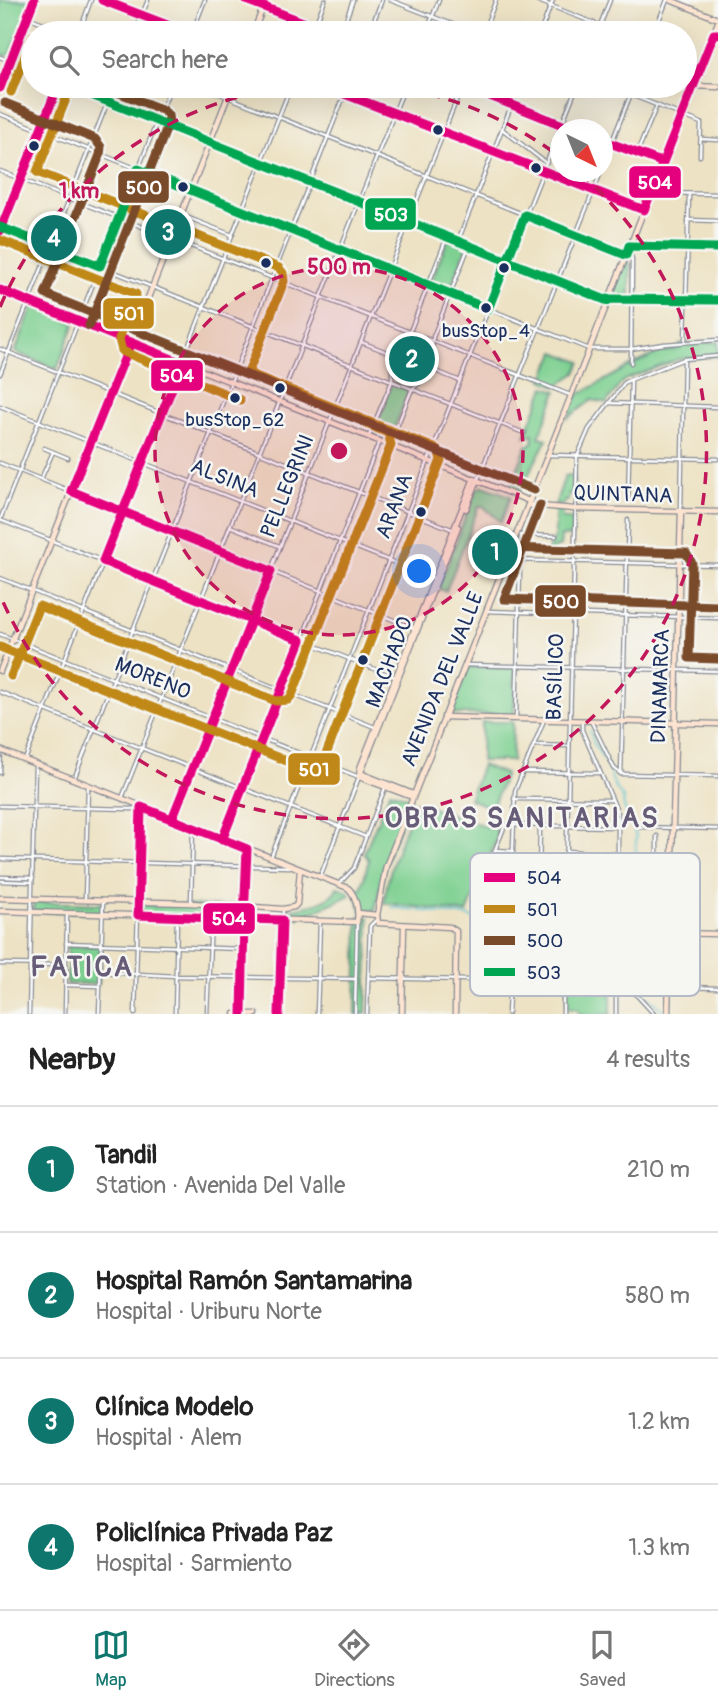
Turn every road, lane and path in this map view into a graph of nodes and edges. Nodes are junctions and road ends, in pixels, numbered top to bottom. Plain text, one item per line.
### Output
1 (34, 0) edge
2 (92, 0) edge
3 (102, 0) edge
4 (148, 0) edge
5 (205, 0) edge
6 (246, 0) edge
7 (266, 0) edge
8 (325, 0) edge
9 (353, 0) edge
10 (382, 0) edge
11 (390, 0) edge
12 (439, 0) edge
13 (496, 0) edge
14 (536, 0) edge
15 (553, 0) edge
16 (610, 0) edge
17 (669, 0) edge
18 (551, 5) junction
19 (263, 7) junction
20 (142, 15) junction
21 (27, 17) junction
22 (433, 17) junction
23 (718, 20) edge
24 (25, 21) edge
25 (37, 21) edge
26 (84, 21) edge
27 (140, 21) edge
28 (158, 21) edge
29 (195, 21) edge
30 (258, 21) edge
31 (299, 21) edge
32 (317, 21) edge
33 (345, 21) edge
34 (374, 21) edge
35 (431, 21) edge
36 (444, 21) edge
37 (488, 21) edge
38 (545, 21) edge
39 (588, 21) edge
40 (602, 21) edge
41 (659, 21) edge
42 (21, 33) edge
43 (716, 34) edge
44 (0, 57) edge
45 (10, 61) junction
46 (697, 64) edge
47 (701, 65) junction
48 (21, 66) edge
49 (697, 74) edge
50 (697, 86) edge
51 (718, 87) edge
52 (0, 88) edge
53 (53, 98) edge
54 (100, 98) edge
55 (109, 98) edge
56 (166, 98) edge
57 (228, 98) edge
58 (231, 98) edge
59 (286, 98) edge
60 (343, 98) edge
61 (355, 98) edge
62 (400, 98) edge
63 (459, 98) edge
64 (494, 98) edge
65 (515, 98) edge
66 (572, 98) edge
67 (629, 98) edge
68 (640, 98) edge
69 (687, 98) edge
70 (108, 101) junction
71 (512, 105) junction
72 (657, 105) junction
73 (394, 113) junction
74 (0, 114) edge
75 (681, 115) junction
76 (279, 117) junction
77 (563, 119) edge
78 (550, 120) edge
79 (157, 121) junction
80 (502, 129) junction
81 (40, 130) junction
82 (444, 133) junction
83 (328, 137) junction
84 (613, 139) edge
85 (701, 139) junction
86 (718, 140) edge
87 (210, 142) junction
88 (613, 145) edge
89 (89, 150) junction
90 (494, 152) junction
91 (637, 153) junction
92 (550, 155) edge
93 (377, 156) junction
94 (701, 156) dead end
95 (261, 162) junction
96 (661, 162) junction
97 (547, 163) junction
98 (138, 169) junction
99 (0, 171) edge
100 (542, 171) junction
101 (427, 176) junction
102 (21, 179) junction
103 (310, 182) junction
104 (597, 182) edge
105 (191, 190) junction
106 (593, 191) junction
107 (650, 193) junction
108 (689, 194) junction
109 (718, 194) edge
110 (476, 195) junction
111 (70, 198) junction
112 (359, 202) junction
113 (644, 210) junction
114 (242, 211) junction
115 (181, 215) junction
116 (525, 215) junction
117 (119, 217) junction
118 (688, 220) junction
119 (718, 221) edge
120 (409, 222) junction
121 (1, 229) edge
122 (291, 230) junction
123 (232, 234) junction
124 (576, 234) junction
125 (447, 237) junction
126 (172, 238) junction
127 (458, 241) junction
128 (51, 246) junction
129 (469, 246) junction
130 (629, 246) junction
131 (687, 247) junction
132 (718, 248) edge
133 (340, 250) junction
134 (626, 255) junction
135 (223, 258) junction
136 (507, 261) junction
137 (100, 266) junction
138 (390, 270) junction
139 (272, 278) junction
140 (558, 281) junction
141 (429, 285) junction
142 (152, 286) junction
143 (0, 290) edge
144 (450, 294) junction
145 (321, 297) junction
146 (608, 300) junction
147 (632, 300) junction
148 (686, 300) junction
149 (718, 300) edge
150 (29, 301) junction
151 (204, 307) junction
152 (488, 309) junction
153 (371, 317) junction
154 (78, 321) junction
155 (253, 326) junction
156 (539, 329) junction
157 (409, 332) junction
158 (718, 340) edge
159 (432, 341) junction
160 (131, 342) junction
161 (361, 342) junction
162 (685, 342) junction
163 (302, 346) junction
164 (0, 349) edge
165 (589, 349) junction
166 (631, 349) junction
167 (9, 353) junction
168 (392, 354) junction
169 (470, 356) junction
170 (718, 356) edge
171 (684, 359) junction
172 (182, 362) junction
173 (631, 363) dead end
174 (352, 365) junction
175 (430, 369) junction
176 (58, 372) junction
177 (0, 374) edge
178 (520, 375) junction
179 (631, 379) junction
180 (392, 381) junction
181 (460, 381) junction
182 (231, 382) junction
183 (412, 389) junction
184 (110, 393) junction
185 (570, 395) junction
186 (280, 401) junction
187 (609, 403) junction
188 (450, 404) junction
189 (631, 404) junction
190 (0, 405) edge
191 (683, 405) junction
192 (718, 407) edge
193 (162, 414) junction
194 (39, 421) junction
195 (330, 421) junction
196 (500, 424) junction
197 (211, 433) junction
198 (524, 433) dead end
199 (369, 437) junction
200 (91, 442) junction
201 (379, 442) junction
202 (390, 444) junction
203 (44, 448) dead end
204 (53, 452) junction
205 (260, 453) junction
206 (548, 455) junction
207 (68, 457) dead end
208 (577, 457) junction
209 (629, 457) junction
210 (682, 458) junction
211 (718, 459) edge
212 (428, 460) junction
213 (142, 462) junction
214 (0, 463) edge
215 (19, 470) junction
216 (310, 472) junction
217 (41, 479) junction
218 (476, 480) junction
219 (191, 482) junction
220 (71, 491) junction
221 (359, 492) junction
222 (240, 501) junction
223 (628, 501) dead end
224 (529, 503) junction
225 (575, 509) junction
226 (409, 511) junction
227 (681, 511) junction
228 (123, 512) junction
229 (718, 512) edge
230 (0, 520) edge
231 (628, 520) dead end
232 (290, 521) junction
233 (230, 526) junction
234 (172, 531) junction
235 (455, 531) junction
236 (519, 535) junction
237 (556, 536) dead end
238 (52, 541) junction
239 (340, 541) junction
240 (281, 546) junction
241 (221, 551) junction
242 (506, 560) junction
243 (521, 560) junction
244 (103, 561) junction
245 (390, 561) junction
246 (573, 561) junction
247 (626, 562) junction
248 (680, 564) junction
249 (718, 565) edge
250 (271, 571) junction
251 (0, 578) edge
252 (436, 579) junction
253 (152, 581) junction
254 (32, 590) junction
255 (320, 590) junction
256 (201, 600) junction
257 (370, 610) junction
258 (84, 611) junction
259 (486, 611) junction
260 (519, 613) junction
261 (573, 614) junction
262 (625, 615) junction
263 (678, 617) junction
264 (718, 618) edge
265 (251, 620) junction
266 (417, 629) junction
267 (133, 631) junction
268 (0, 634) edge
269 (13, 639) junction
270 (301, 640) junction
271 (181, 650) junction
272 (64, 660) junction
273 (350, 660) junction
274 (464, 665) junction
275 (518, 666) junction
276 (572, 667) junction
277 (624, 668) junction
278 (231, 670) junction
279 (676, 670) junction
280 (0, 671) edge
281 (718, 671) edge
282 (113, 679) junction
283 (397, 679) junction
284 (281, 690) junction
285 (0, 692) edge
286 (162, 699) junction
287 (45, 709) junction
288 (331, 709) junction
289 (444, 717) junction
290 (516, 718) junction
291 (212, 719) junction
292 (544, 720) junction
293 (569, 720) junction
294 (582, 721) junction
295 (591, 721) junction
296 (622, 721) junction
297 (675, 722) junction
298 (718, 724) edge
299 (378, 728) junction
300 (94, 729) junction
301 (262, 739) junction
302 (534, 745) junction
303 (569, 746) junction
304 (142, 748) junction
305 (1, 750) edge
306 (312, 758) junction
307 (24, 760) junction
308 (35, 764) junction
309 (193, 768) junction
310 (523, 772) junction
311 (0, 773) edge
312 (569, 773) junction
313 (601, 773) junction
314 (621, 774) junction
315 (360, 775) junction
316 (673, 775) junction
317 (718, 776) edge
318 (74, 780) junction
319 (88, 786) junction
320 (243, 788) junction
321 (386, 788) junction
322 (413, 795) junction
323 (514, 799) junction
324 (568, 799) junction
325 (122, 800) junction
326 (612, 800) junction
327 (0, 806) edge
328 (34, 807) junction
329 (141, 807) junction
330 (87, 808) junction
331 (292, 808) junction
332 (173, 819) junction
333 (540, 824) junction
334 (513, 825) junction
335 (567, 825) junction
336 (193, 827) junction
337 (341, 827) junction
338 (618, 827) junction
339 (640, 827) dead end
340 (673, 828) junction
341 (718, 829) edge
342 (657, 836) dead end
343 (366, 837) junction
344 (222, 840) junction
345 (247, 849) junction
346 (494, 850) junction
347 (513, 851) joint
348 (566, 851) joint
349 (493, 853) edge
350 (540, 853) edge
351 (601, 853) edge
352 (618, 853) edge
353 (657, 853) edge
354 (672, 853) edge
355 (0, 859) edge
356 (271, 859) junction
357 (33, 860) junction
358 (86, 861) junction
359 (139, 863) junction
360 (192, 864) junction
361 (246, 865) junction
362 (290, 867) junction
363 (300, 870) junction
364 (320, 878) junction
365 (0, 879) edge
366 (32, 880) junction
367 (338, 885) junction
368 (0, 898) edge
369 (32, 899) junction
370 (85, 901) junction
371 (103, 901) junction
372 (138, 902) junction
373 (191, 903) junction
374 (245, 906) junction
375 (283, 909) junction
376 (0, 911) edge
377 (31, 912) junction
378 (67, 913) junction
379 (360, 913) junction
380 (103, 914) junction
381 (138, 915) junction
382 (177, 916) junction
383 (374, 916) junction
384 (211, 918) junction
385 (244, 918) junction
386 (282, 920) junction
387 (320, 921) junction
388 (357, 922) junction
389 (404, 926) junction
390 (700, 934) edge
391 (718, 934) edge
392 (66, 943) junction
393 (102, 944) junction
394 (137, 945) junction
395 (176, 948) junction
396 (210, 948) junction
397 (243, 949) junction
398 (0, 964) edge
399 (30, 965) junction
400 (66, 965) junction
401 (101, 972) junction
402 (136, 974) junction
403 (176, 976) junction
404 (209, 976) junction
405 (243, 976) junction
406 (281, 978) junction
407 (318, 978) junction
408 (368, 978) junction
409 (403, 978) junction
410 (355, 979) junction
411 (456, 980) junction
412 (470, 980) edge
413 (66, 985) junction
414 (100, 986) junction
415 (700, 987) edge
416 (718, 988) edge
417 (509, 996) edge
418 (563, 996) edge
419 (616, 996) edge
420 (638, 996) edge
421 (29, 1014) edge
422 (65, 1014) edge
423 (99, 1014) edge
424 (135, 1014) edge
425 (175, 1014) edge
426 (207, 1014) edge
427 (235, 1014) edge
428 (242, 1014) edge
429 (256, 1014) edge
430 (279, 1014) edge
431 (317, 1014) edge
432 (355, 1014) edge
433 (367, 1014) edge
434 (402, 1014) edge
435 (455, 1014) edge
436 (508, 1014) edge
437 (563, 1014) edge
438 (616, 1014) edge
439 (654, 1014) edge

1 - 21 street
2 - 26 street
3 - 20 street
4 - 20 street
5 - 29 street
6 - 19 street
7 - 19 street
8 - 32 street
9 - 33 street
10 - 34 street
11 - 22 street
12 - 22 street
13 - 37 street
14 - 18 street
15 - 18 street
16 - 40 street
17 - 23 street
17 - 41 street
18 - 38 street
18 - 39 street
19 - 30 street
19 - 31 street
20 - 27 street
20 - 28 street
21 - 24 street
21 - 25 street
22 - 35 street
22 - 36 street
23 - 43 street, AVENIDA DEL VALLE
42 - 45 street
43 - 47 street, AVENIDA DEL VALLE
44 - 45 street
45 - 48 street
45 - 52 street
46 - 47 street
47 - 49 street, AVENIDA DEL VALLE
50 - 51 street
53 - 81 street
54 - 70 street
55 - 70 street
56 - 79 street
57 - 87 street
58 - 76 street
59 - 76 street
60 - 83 street
61 - 73 street
62 - 73 street
63 - 82 street, PELLEGRINI
64 - 71 street
65 - 71 street
66 - 77 street, ARANA
67 - 84 street
68 - 72 street
69 - 75 street, AVENIDA DEL VALLE
70 - 79 street
70 - 89 street
71 - 78 street
71 - 80 street
72 - 75 street
72 - 91 street
73 - 82 street
73 - 93 street
74 - 81 street
75 - 85 street
75 - 96 street, AVENIDA DEL VALLE
76 - 83 street
76 - 95 street
79 - 87 street
79 - 98 street
80 - 90 street
80 - 97 street
81 - 89 street
81 - 102 street
82 - 90 street
82 - 101 street, PELLEGRINI
83 - 93 street
83 - 103 street
85 - 86 street
85 - 94 street
87 - 95 street
87 - 105 street
88 - 91 street
89 - 98 street
89 - 111 street
90 - 100 street
90 - 110 street
91 - 96 street
92 - 97 street, ARANA
93 - 101 street
93 - 112 street
95 - 103 street
95 - 114 street
96 - 107 street, AVENIDA DEL VALLE
97 - 100 street, ARANA
98 - 105 street
98 - 117 street
99 - 102 street
100 - 106 street
100 - 116 street, ARANA
101 - 110 street
101 - 120 street, PELLEGRINI
102 - 111 street
102 - 121 street
103 - 112 street
103 - 122 street
104 - 106 street, MACHADO
105 - 114 street
105 - 115 street
106 - 113 street
106 - 124 street, MACHADO
107 - 108 street
107 - 113 street, AVENIDA DEL VALLE
108 - 109 street
108 - 118 street
110 - 116 street
110 - 127 street
111 - 117 street
111 - 128 street
112 - 120 street
112 - 133 street
113 - 130 street, AVENIDA DEL VALLE
114 - 122 street
114 - 123 street
115 - 123 street
115 - 126 street
116 - 124 street
116 - 136 street, ARANA
117 - 126 street
117 - 137 street
118 - 119 street
118 - 131 street
120 - 125 street
120 - 138 street, PELLEGRINI
121 - 128 street
122 - 133 street
122 - 139 street
123 - 135 street
124 - 134 street
124 - 140 street, MACHADO
125 - 127 street
125 - 141 street
126 - 135 street
126 - 142 street
127 - 129 street
128 - 137 street
128 - 150 street
129 - 136 street
129 - 144 street
130 - 131 street
130 - 134 street, AVENIDA DEL VALLE
130 - 147 street
131 - 132 street
131 - 148 street
133 - 138 street
133 - 145 street
134 - 146 street, AVENIDA DEL VALLE
135 - 139 street
135 - 151 street
136 - 140 street
136 - 152 street, ARANA
137 - 142 street
137 - 154 street
138 - 141 street
138 - 153 street, PELLEGRINI
139 - 145 street
139 - 155 street
140 - 146 street
140 - 156 street, MACHADO
141 - 144 street
141 - 157 street
142 - 151 street
142 - 160 street
143 - 150 street
144 - 152 street
144 - 159 street
145 - 153 street
145 - 163 street
146 - 147 street
146 - 165 street, AVENIDA DEL VALLE
147 - 148 street
147 - 166 street
148 - 149 street
148 - 162 street
150 - 154 street
150 - 167 street
151 - 155 street
151 - 172 street
152 - 156 street
152 - 169 street, ARANA
153 - 157 street
153 - 161 street, PELLEGRINI
154 - 160 street
154 - 176 street
155 - 163 street
155 - 182 street
156 - 165 street
156 - 178 street, MACHADO
157 - 159 street
157 - 168 street
158 - 162 street
159 - 169 street
159 - 175 street
160 - 172 street
160 - 184 street
161 - 168 street
161 - 174 street, PELLEGRINI
162 - 166 street
163 - 174 street
163 - 186 street
164 - 167 street
165 - 166 street
165 - 185 street, AVENIDA DEL VALLE
166 - 173 street
167 - 176 street
167 - 177 street
168 - 180 street
169 - 178 street
169 - 181 street, ARANA
170 - 171 street
171 - 179 street
171 - 191 street, DINAMARCA
172 - 182 street
172 - 193 street
174 - 180 street
174 - 195 street, PELLEGRINI
175 - 181 street
175 - 183 street
176 - 184 street
176 - 194 street
178 - 185 street
178 - 196 street, MACHADO
179 - 187 street, BASÍLICO
179 - 189 street
180 - 183 street
180 - 199 street
181 - 188 street, ARANA
182 - 186 street
182 - 197 street
183 - 188 street
183 - 202 street
184 - 193 street
184 - 200 street
185 - 206 street, AVENIDA DEL VALLE
186 - 195 street
186 - 205 street
187 - 189 street
187 - 208 street, BASÍLICO
188 - 196 street
188 - 212 street, ARANA
189 - 191 street
189 - 209 street
190 - 194 street, ALSINA
191 - 192 street
191 - 210 street, DINAMARCA
193 - 197 street
193 - 213 street
194 - 200 street, ALSINA
194 - 215 street
195 - 199 street
195 - 216 street, PELLEGRINI
196 - 198 street
196 - 218 street, MACHADO
197 - 205 street
197 - 219 street
199 - 201 street
199 - 202 street
200 - 213 street, ALSINA
200 - 220 street
201 - 212 street
201 - 221 street
202 - 212 street
203 - 204 street
204 - 207 street
204 - 217 street
205 - 216 street
205 - 222 street
206 - 208 street
206 - 224 street, AVENIDA DEL VALLE
208 - 209 street
208 - 225 street, BASÍLICO
209 - 210 street
209 - 223 street
210 - 211 street
210 - 227 street, DINAMARCA
212 - 218 street, QUINTANA
212 - 226 street, ARANA
213 - 219 street, ALSINA
213 - 228 street
214 - 215 street
215 - 217 street
215 - 230 street
216 - 221 street
216 - 232 street, PELLEGRINI
217 - 220 street
218 - 224 street, QUINTANA
218 - 235 street, MACHADO
219 - 222 street, ALSINA
219 - 234 street
220 - 228 street
220 - 238 street
221 - 226 street
221 - 239 street
222 - 232 street, ALSINA
222 - 233 street
224 - 225 street, QUINTANA
224 - 236 street, AVENIDA DEL VALLE
225 - 227 street, QUINTANA
225 - 246 street, BASÍLICO
226 - 235 street
226 - 245 street, ARANA
227 - 229 street, QUINTANA
227 - 248 street, DINAMARCA
228 - 234 street
228 - 244 street
230 - 238 street
231 - 247 street
232 - 239 street, ALSINA
232 - 240 street, PELLEGRINI
233 - 240 street
233 - 241 street
234 - 241 street
234 - 253 street
235 - 252 street, MACHADO
236 - 237 street
236 - 242 street, AVENIDA DEL VALLE
236 - 243 street
238 - 244 street
238 - 254 street
239 - 245 street, ALSINA
239 - 255 street
240 - 250 street, PELLEGRINI
241 - 250 street
241 - 256 street
242 - 243 street
242 - 259 street, AVENIDA DEL VALLE
243 - 246 street
243 - 260 street
244 - 253 street
244 - 258 street
245 - 252 street, ALSINA
245 - 257 street, ARANA
246 - 247 street
246 - 261 street, BASÍLICO
247 - 248 street
247 - 262 street
248 - 249 street
248 - 263 street, DINAMARCA
250 - 255 street
250 - 265 street, PELLEGRINI
251 - 254 street
252 - 266 street, MACHADO
253 - 256 street
253 - 267 street
254 - 258 street
254 - 269 street
255 - 257 street
255 - 270 street
256 - 265 street
256 - 271 street
257 - 266 street
257 - 273 street, ARANA
258 - 267 street
258 - 272 street
259 - 260 street
259 - 274 street, AVENIDA DEL VALLE
260 - 261 street
260 - 275 street
261 - 262 street
261 - 276 street, BASÍLICO
262 - 263 street
262 - 277 street
263 - 264 street
263 - 279 street, DINAMARCA
265 - 270 street
265 - 278 street, PELLEGRINI
266 - 283 street, MACHADO
267 - 271 street
267 - 282 street
268 - 269 street, MORENO
269 - 272 street, MORENO
269 - 280 street
270 - 273 street
270 - 284 street
271 - 278 street
271 - 286 street
272 - 282 street, MORENO
272 - 287 street
273 - 283 street
273 - 288 street, ARANA
274 - 275 street
274 - 289 street, AVENIDA DEL VALLE
275 - 276 street
275 - 290 street
276 - 277 street
276 - 293 street, BASÍLICO
277 - 279 street
277 - 296 street
278 - 284 street
278 - 291 street, PELLEGRINI
279 - 281 street
279 - 297 street, DINAMARCA
282 - 286 street, MORENO
282 - 300 street
283 - 299 street, MACHADO
284 - 288 street
284 - 301 street
285 - 287 street
286 - 291 street, MORENO
286 - 304 street
287 - 300 street
287 - 307 street
288 - 299 street
288 - 306 street, ARANA
289 - 290 street
289 - 322 street, AVENIDA DEL VALLE
290 - 292 street
291 - 301 street, MORENO
291 - 309 street, PELLEGRINI
292 - 293 street
292 - 302 street
293 - 294 street
293 - 303 street, BASÍLICO
294 - 295 street
294 - 313 street
295 - 296 street
295 - 314 street
296 - 297 street
296 - 314 street
297 - 298 street
297 - 316 street, DINAMARCA
299 - 315 street, MACHADO
300 - 304 street
300 - 318 street
301 - 306 street, MORENO
301 - 320 street
302 - 303 street
302 - 310 street
303 - 312 street, BASÍLICO
304 - 309 street
304 - 325 street
305 - 307 street
305 - 311 street
306 - 315 street, MORENO
306 - 331 street, ARANA
307 - 308 street
308 - 318 street
308 - 328 street
309 - 320 street
309 - 332 street, PELLEGRINI
310 - 312 street
310 - 323 street
312 - 313 street
312 - 324 street, BASÍLICO
313 - 326 street
314 - 316 street
315 - 321 street, MORENO
315 - 337 street, MACHADO
316 - 317 street
316 - 340 street, DINAMARCA
318 - 319 street
319 - 325 street
319 - 330 street
320 - 331 street
320 - 344 street
321 - 322 street, MORENO
321 - 343 street
322 - 383 street, AVENIDA DEL VALLE
323 - 324 street
323 - 334 street
324 - 326 street
324 - 335 street, BASÍLICO
325 - 329 street
326 - 338 street
327 - 328 street
328 - 330 street
328 - 357 street
329 - 330 street
329 - 332 street
329 - 359 street
330 - 358 street
331 - 337 street
331 - 356 street, ARANA
332 - 336 street
333 - 334 street
333 - 335 street
333 - 350 street
334 - 346 street
334 - 347 street
335 - 338 street
335 - 348 street, BASÍLICO
336 - 344 street
336 - 360 street
337 - 343 street
337 - 364 street, MACHADO
338 - 352 street
339 - 340 street
340 - 341 street
340 - 354 street, DINAMARCA
342 - 353 street
343 - 367 street
344 - 345 street
345 - 356 street
345 - 361 street
346 - 347 street
346 - 349 street
348 - 351 street
355 - 357 street
356 - 362 street
357 - 358 street
357 - 366 street
358 - 359 street
358 - 370 street
359 - 360 street
359 - 372 street
360 - 361 street
360 - 373 street
361 - 362 street
361 - 374 street
362 - 363 street
363 - 364 street
363 - 375 street
364 - 367 street
365 - 366 street
366 - 369 street
367 - 379 street
368 - 369 street
369 - 370 street
369 - 377 street
370 - 371 street
371 - 372 street
371 - 380 street
372 - 373 street
372 - 381 street
373 - 374 street
374 - 375 street
374 - 385 street
375 - 386 street
376 - 377 street
377 - 378 street
377 - 399 street
378 - 380 street
378 - 392 street
379 - 383 street
379 - 388 street
380 - 381 street
380 - 393 street
381 - 382 street
381 - 394 street
382 - 384 street
382 - 395 street
383 - 389 street
383 - 408 street
384 - 385 street
384 - 396 street
385 - 386 street
385 - 397 street
386 - 387 street
386 - 406 street
387 - 388 street
387 - 407 street
388 - 410 street
389 - 409 street
389 - 411 street
390 - 391 street
392 - 393 street
392 - 400 street
393 - 394 street
393 - 401 street
394 - 395 street
394 - 402 street
395 - 396 street
395 - 403 street
396 - 397 street
396 - 404 street
397 - 405 street
398 - 399 street
399 - 400 street
399 - 421 street
400 - 413 street
401 - 402 street
401 - 414 street
402 - 403 street
402 - 424 street
403 - 404 street
403 - 425 street
404 - 405 street
404 - 426 street
405 - 406 street
405 - 428 street
406 - 407 street
406 - 430 street
407 - 410 street
407 - 431 street
408 - 409 street
408 - 433 street
409 - 411 street
409 - 434 street
410 - 432 street
411 - 412 street
411 - 435 street
413 - 414 street
413 - 422 street
414 - 423 street
415 - 416 street
417 - 436 street
418 - 437 street
419 - 438 street
420 - 439 street
427 - 428 street
428 - 429 street

